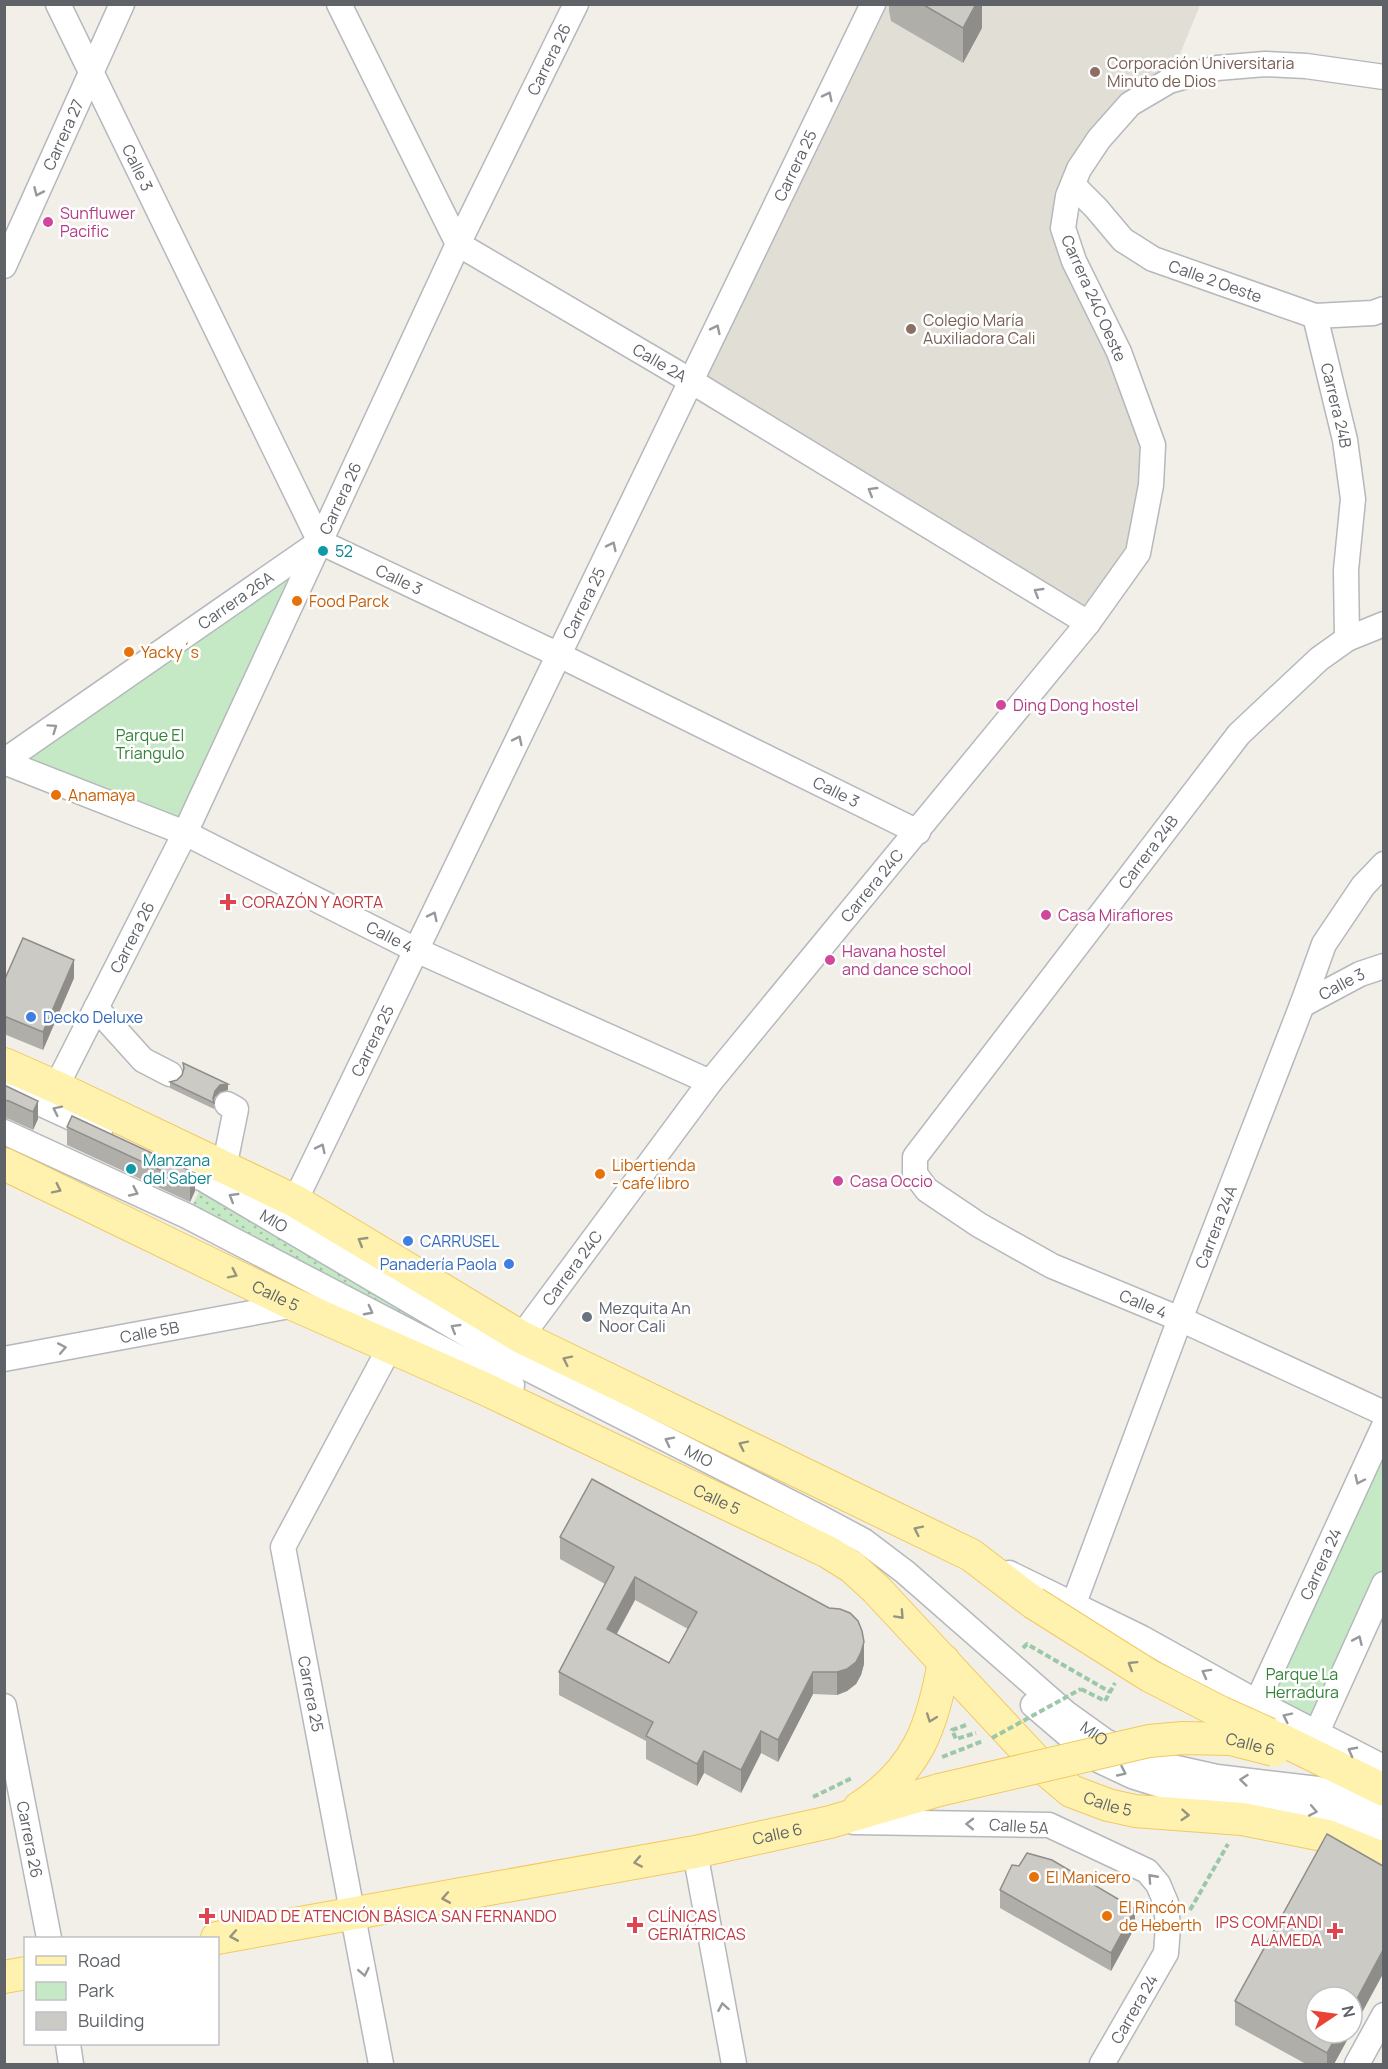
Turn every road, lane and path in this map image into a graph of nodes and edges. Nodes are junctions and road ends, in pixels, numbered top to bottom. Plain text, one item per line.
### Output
1 (58, 4) edge
2 (122, 4) edge
3 (339, 4) edge
4 (576, 4) edge
5 (873, 4) edge
6 (92, 74) junction
7 (1383, 77) edge
8 (1073, 185) junction
9 (459, 244) junction
10 (4, 267) edge
11 (1383, 309) edge
12 (1315, 316) junction
13 (691, 381) junction
14 (1153, 445) joint
15 (320, 542) junction
16 (1088, 623) junction
17 (1383, 624) edge
18 (1347, 639) junction
19 (559, 656) junction
20 (4, 761) edge
21 (918, 832) junction
22 (185, 833) junction
23 (1383, 864) edge
24 (416, 950) junction
25 (1383, 966) edge
26 (1302, 1005) junction
27 (96, 1008) junction
28 (4, 1064) edge
29 (170, 1074) dead end
30 (710, 1082) junction
31 (4, 1087) edge
32 (56, 1087) junction
33 (227, 1104) dead end
34 (4, 1132) edge
35 (4, 1164) edge
36 (224, 1168) junction
37 (915, 1174) joint
38 (295, 1201) junction
39 (295, 1305) junction
40 (1180, 1319) junction
41 (521, 1337) junction
42 (390, 1347) junction
43 (4, 1359) edge
44 (1383, 1413) edge
45 (1383, 1426) edge
46 (971, 1555) junction
47 (1383, 1584) edge
48 (1074, 1603) junction
49 (944, 1661) junction
50 (1069, 1668) dead end
51 (1110, 1692) dead end
52 (1104, 1701) dead end
53 (1257, 1702) junction
54 (4, 1706) edge
55 (1317, 1732) junction
56 (992, 1738) dead end
57 (986, 1740) dead end
58 (1276, 1744) junction
59 (935, 1760) dead end
60 (860, 1772) dead end
61 (1383, 1774) edge
62 (828, 1790) dead end
63 (1383, 1790) edge
64 (1383, 1808) edge
65 (1242, 1819) junction
66 (830, 1822) junction
67 (1383, 1833) edge
68 (695, 1852) junction
69 (1383, 1859) edge
70 (353, 1915) junction
71 (1186, 1917) dead end
72 (49, 1937) edge
73 (219, 1938) edge
74 (1166, 1953) joint
75 (24, 1973) edge
76 (4, 1977) edge
77 (1383, 2015) edge
78 (68, 2045) edge
79 (71, 2064) edge
80 (381, 2064) edge
81 (734, 2064) edge
82 (1102, 2064) edge
83 (1357, 2064) edge

1 - 6 street, Calle 3
2 - 6 street, Carrera 27
3 - 9 street
4 - 9 street, Carrera 26
13 -> 5 street, Carrera 25
6 -> 10 street, Carrera 27
6 - 15 street, Calle 3
7 - 8 street, Carrera 24C Oeste
8 - 12 street, Calle 2 Oeste
8 - 14 street, Carrera 24C Oeste
9 - 13 street, Calle 2A
9 - 15 street, Carrera 26
11 - 12 street, Calle 2 Oeste
12 - 18 street, Carrera 24B
16 -> 13 street, Calle 2A
19 -> 13 street, Carrera 25
14 - 16 street, Carrera 24C
15 - 19 street, Calle 3
20 -> 15 street, Carrera 26A
15 - 22 street, Carrera 26
16 - 21 street, Carrera 24C
17 - 18 street, Carrera 24B
18 - 37 street, Carrera 24B
19 - 21 street, Calle 3
24 -> 19 street, Carrera 25
20 - 22 street, Calle 4
21 - 30 street, Carrera 24C
22 - 24 street, Calle 4
22 - 27 street, Carrera 26
23 - 26 street, Carrera 24A
24 - 30 street, Calle 4
38 -> 24 street, Carrera 25
25 - 26 street, Calle 3
26 - 40 street, Carrera 24A
27 - 29 street
27 - 32 street, Carrera 26
28 - 32 main road
30 - 41 street, Carrera 24C
64 -> 31 street, MIO
32 - 36 main road
33 - 36 street
34 -> 67 street, MIO
35 -> 39 main road, Calle 5
36 - 38 main road
37 - 40 street, Calle 4
41 -> 38 main road
39 - 42 main road, Calle 5
43 -> 39 street, Calle 5B
40 - 44 street, Calle 4
40 - 48 street, Carrera 24A
46 -> 41 main road
42 -> 49 main road, Calle 5
42 - 70 street, Carrera 25
45 -> 53 street, Carrera 24
46 - 48 street
58 -> 46 main road, bridge
55 -> 47 street
53 -> 48 street
49 -> 65 main road, Calle 5
49 -> 66 main road
50 - 51 path
52 - 56 path, bridge
55 -> 53 street
54 - 72 street, Carrera 26
61 -> 55 street
57 - 59 path
58 - 63 main road, Calle 6
58 - 66 main road, Calle 6, bridge
60 - 62 path
65 - 69 main road, Calle 5
65 - 71 path
66 - 68 main road, Calle 6
74 -> 66 street, Calle 5A
68 -> 70 main road, Calle 6
81 -> 68 street
70 -> 73 main road, Calle 6
70 -> 80 street, Carrera 25
74 - 82 street, Carrera 24
75 - 76 main road
77 - 83 street
78 - 79 street

